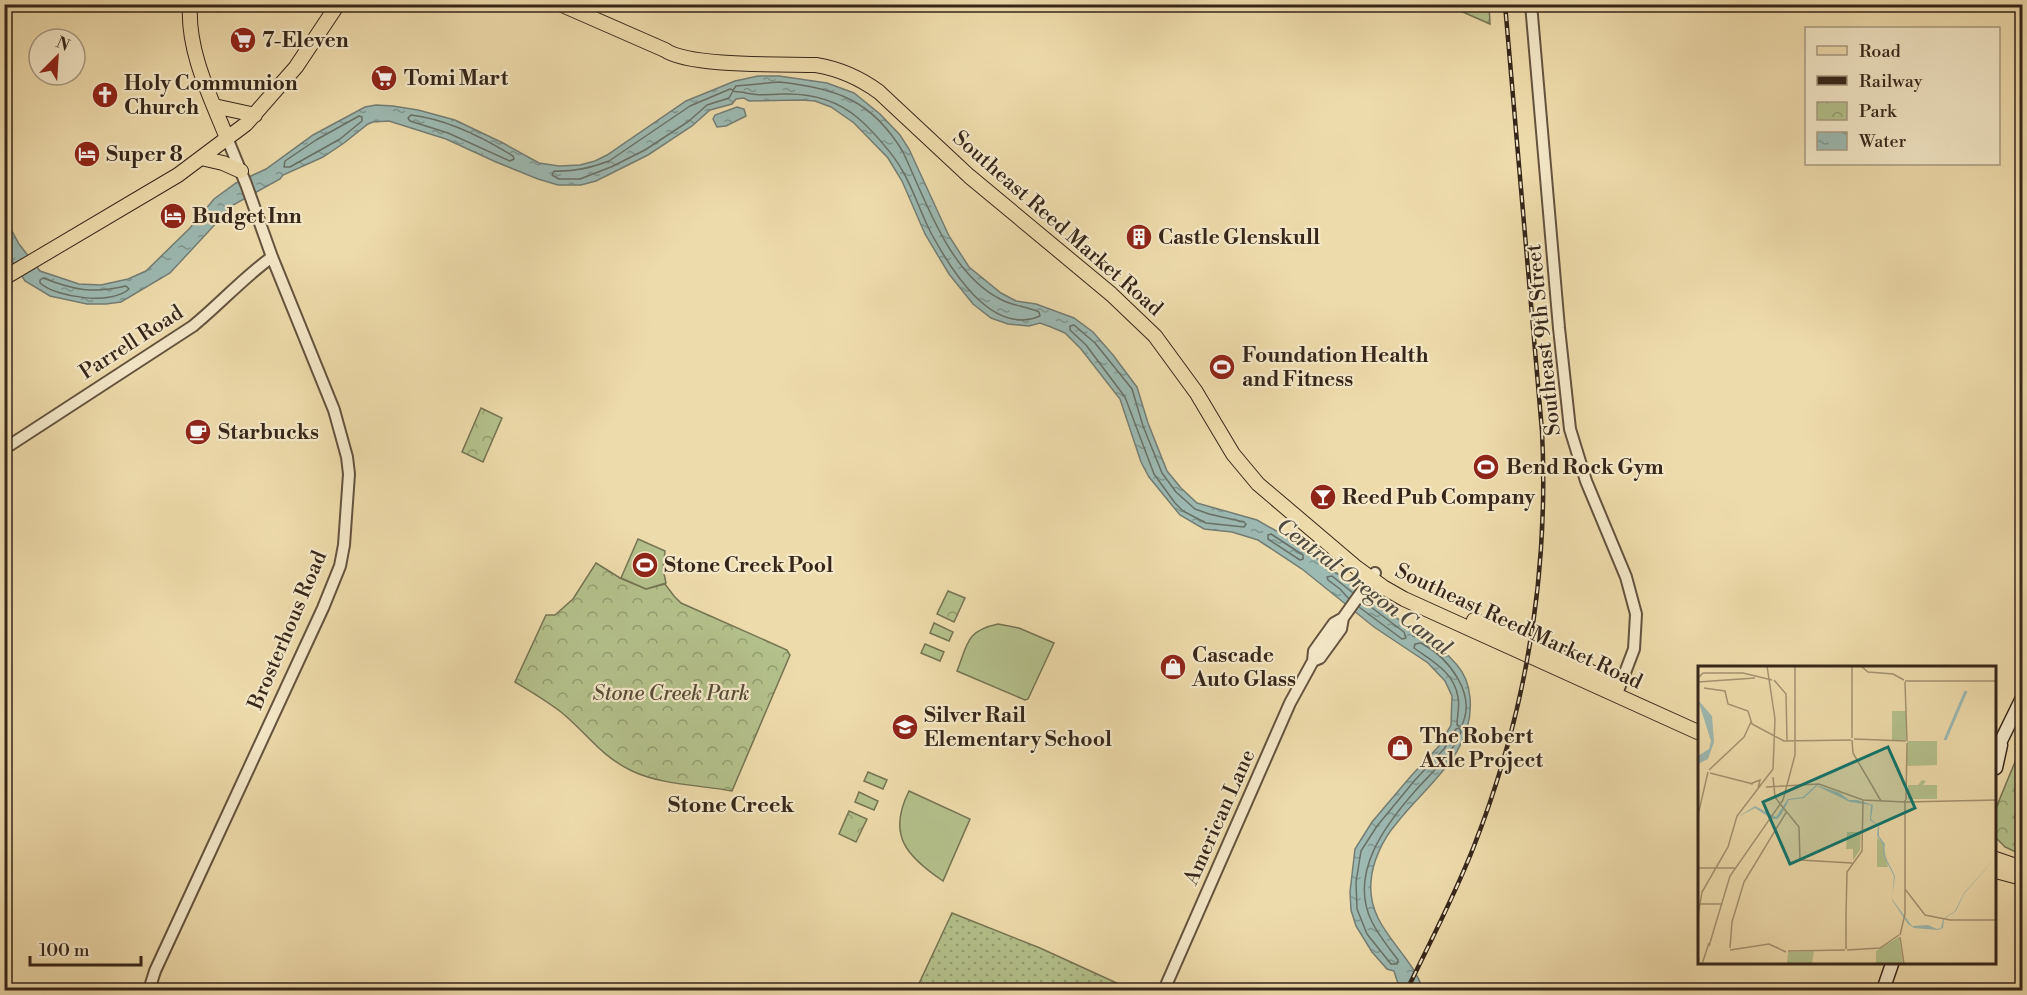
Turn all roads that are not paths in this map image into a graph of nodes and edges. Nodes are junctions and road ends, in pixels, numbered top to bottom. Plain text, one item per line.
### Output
1 (190, 4) edge
2 (338, 4) edge
3 (560, 4) edge
4 (1531, 4) edge
5 (214, 106) junction
6 (255, 115) junction
7 (227, 138) junction
8 (201, 158) junction
9 (241, 172) junction
10 (272, 257) junction
11 (10, 274) edge
12 (4, 449) edge
13 (1370, 580) junction
14 (1618, 690) junction
15 (2022, 698) edge
16 (1698, 723) edge
17 (1698, 732) edge
18 (1999, 746) edge
19 (1997, 860) edge
20 (2022, 868) edge
21 (1997, 872) edge
22 (2022, 878) edge
23 (1891, 965) edge
24 (149, 990) edge
25 (1164, 990) edge
26 (1883, 990) edge

1 - 5 main road
2 - 6 main road
3 - 13 main road, Southeast Reed Market Road
4 - 14 street, Southeast 9th Street
5 - 6 main road
5 - 7 main road
6 - 7 main road
7 - 8 main road
7 - 9 street, Brosterhous Road
8 - 9 main road
8 - 11 main road
9 - 10 street, Brosterhous Road
10 - 12 street, Parrell Road
10 - 24 street, Brosterhous Road
13 - 14 main road, Southeast Reed Market Road
13 - 25 street, American Lane
14 - 16 main road, Southeast Reed Market Road
14 - 17 main road, Southeast Reed Market Road
15 - 18 main road
19 - 20 main road
21 - 22 main road
23 - 26 main road

